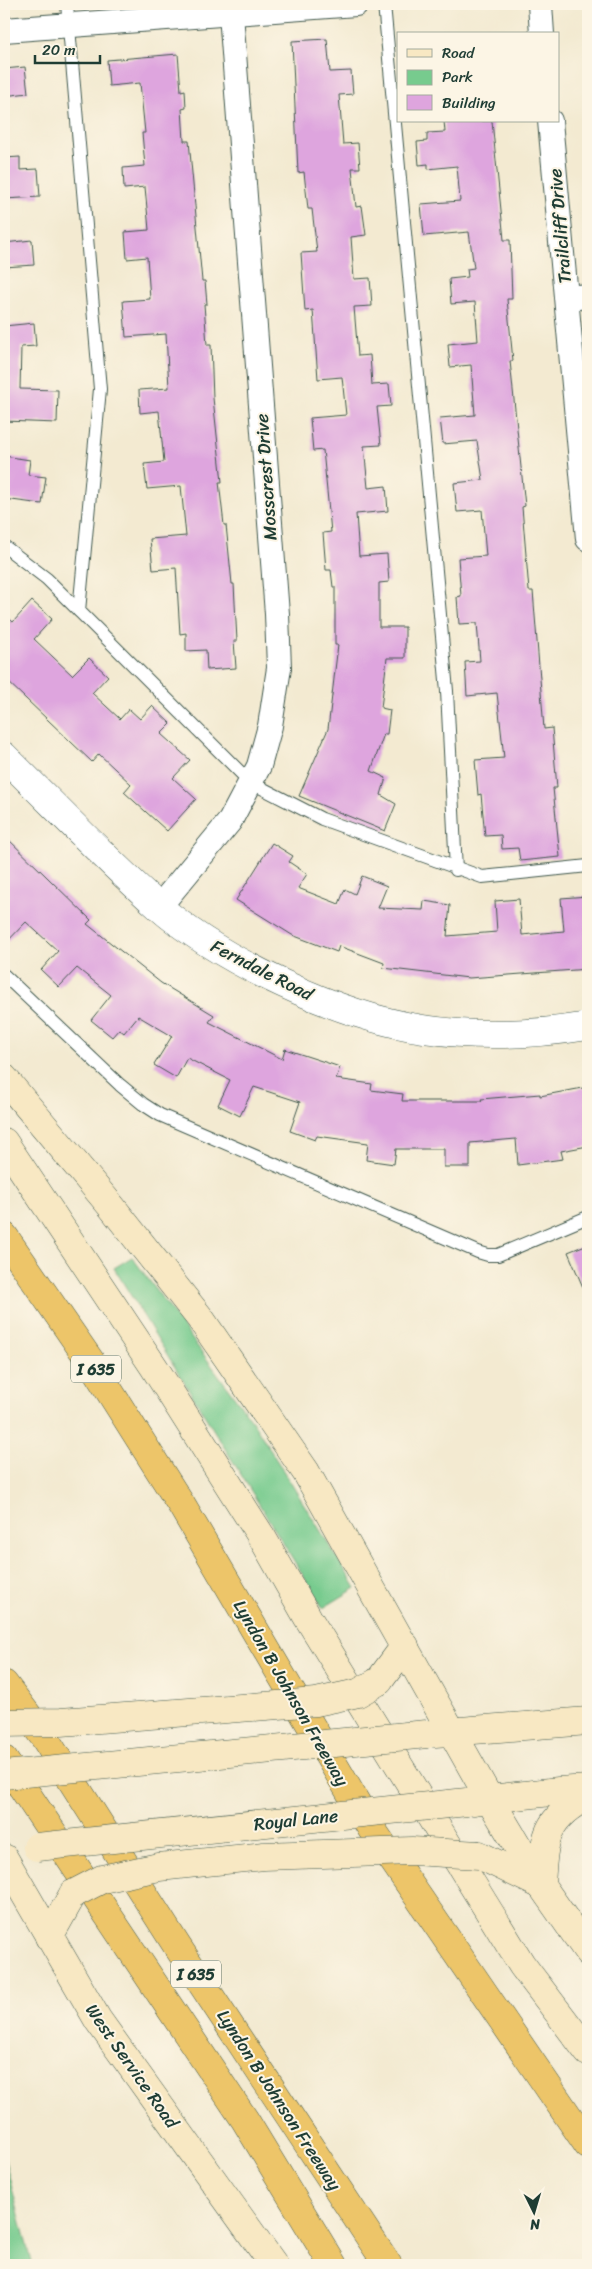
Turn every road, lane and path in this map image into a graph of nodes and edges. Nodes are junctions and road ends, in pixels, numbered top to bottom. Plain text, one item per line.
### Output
1 (356, 4) edge
2 (384, 4) edge
3 (540, 4) edge
4 (68, 14) edge
5 (231, 14) junction
6 (4, 30) edge
7 (542, 32) edge
8 (550, 122) edge
9 (577, 297) edge
10 (584, 446) edge
11 (588, 539) edge
12 (4, 546) edge
13 (79, 611) junction
14 (4, 756) edge
15 (250, 782) junction
16 (588, 866) edge
17 (456, 870) junction
18 (159, 907) junction
19 (4, 975) edge
20 (588, 1026) edge
21 (4, 1078) edge
22 (4, 1142) edge
23 (588, 1217) edge
24 (4, 1236) edge
25 (405, 1646) junction
26 (4, 1684) edge
27 (588, 1722) edge
28 (4, 1723) edge
29 (440, 1733) junction
30 (4, 1760) edge
31 (4, 1776) edge
32 (588, 1789) edge
33 (588, 1796) edge
34 (478, 1800) junction
35 (4, 1850) edge
36 (4, 1858) edge
37 (540, 1885) junction
38 (48, 1937) junction
39 (588, 1952) edge
40 (588, 2052) edge
41 (588, 2145) edge
42 (274, 2265) edge
43 (333, 2265) edge
44 (388, 2265) edge

1 - 5 street
2 - 17 lane
3 - 7 street
4 - 5 street
4 - 6 street
4 - 13 lane
5 - 15 street, Mosscrest Drive
8 - 9 street, Trailcliff Drive
9 - 10 street, Trailcliff Drive
10 - 11 street, Trailcliff Drive
12 - 13 lane
13 - 15 lane
14 - 18 street, Ferndale Road
15 - 17 lane
15 - 18 street, Mosscrest Drive
16 - 17 lane
18 - 20 street, Ferndale Road
19 - 23 lane
21 - 25 main road
22 - 40 main road
24 - 41 highway, Lyndon B Johnson Freeway / I 635
25 - 28 main road, bridge
25 - 29 main road
26 - 44 highway, Lyndon B Johnson Freeway / I 635
27 - 29 main road
29 - 31 main road, bridge
29 - 34 main road
30 - 43 highway
32 - 34 main road, Royal Lane
33 - 37 main road
34 - 35 main road, Royal Lane, bridge
34 - 37 main road
36 - 38 main road, West Service Road
37 - 38 main road, bridge
37 - 39 main road
38 - 42 main road, West Service Road

